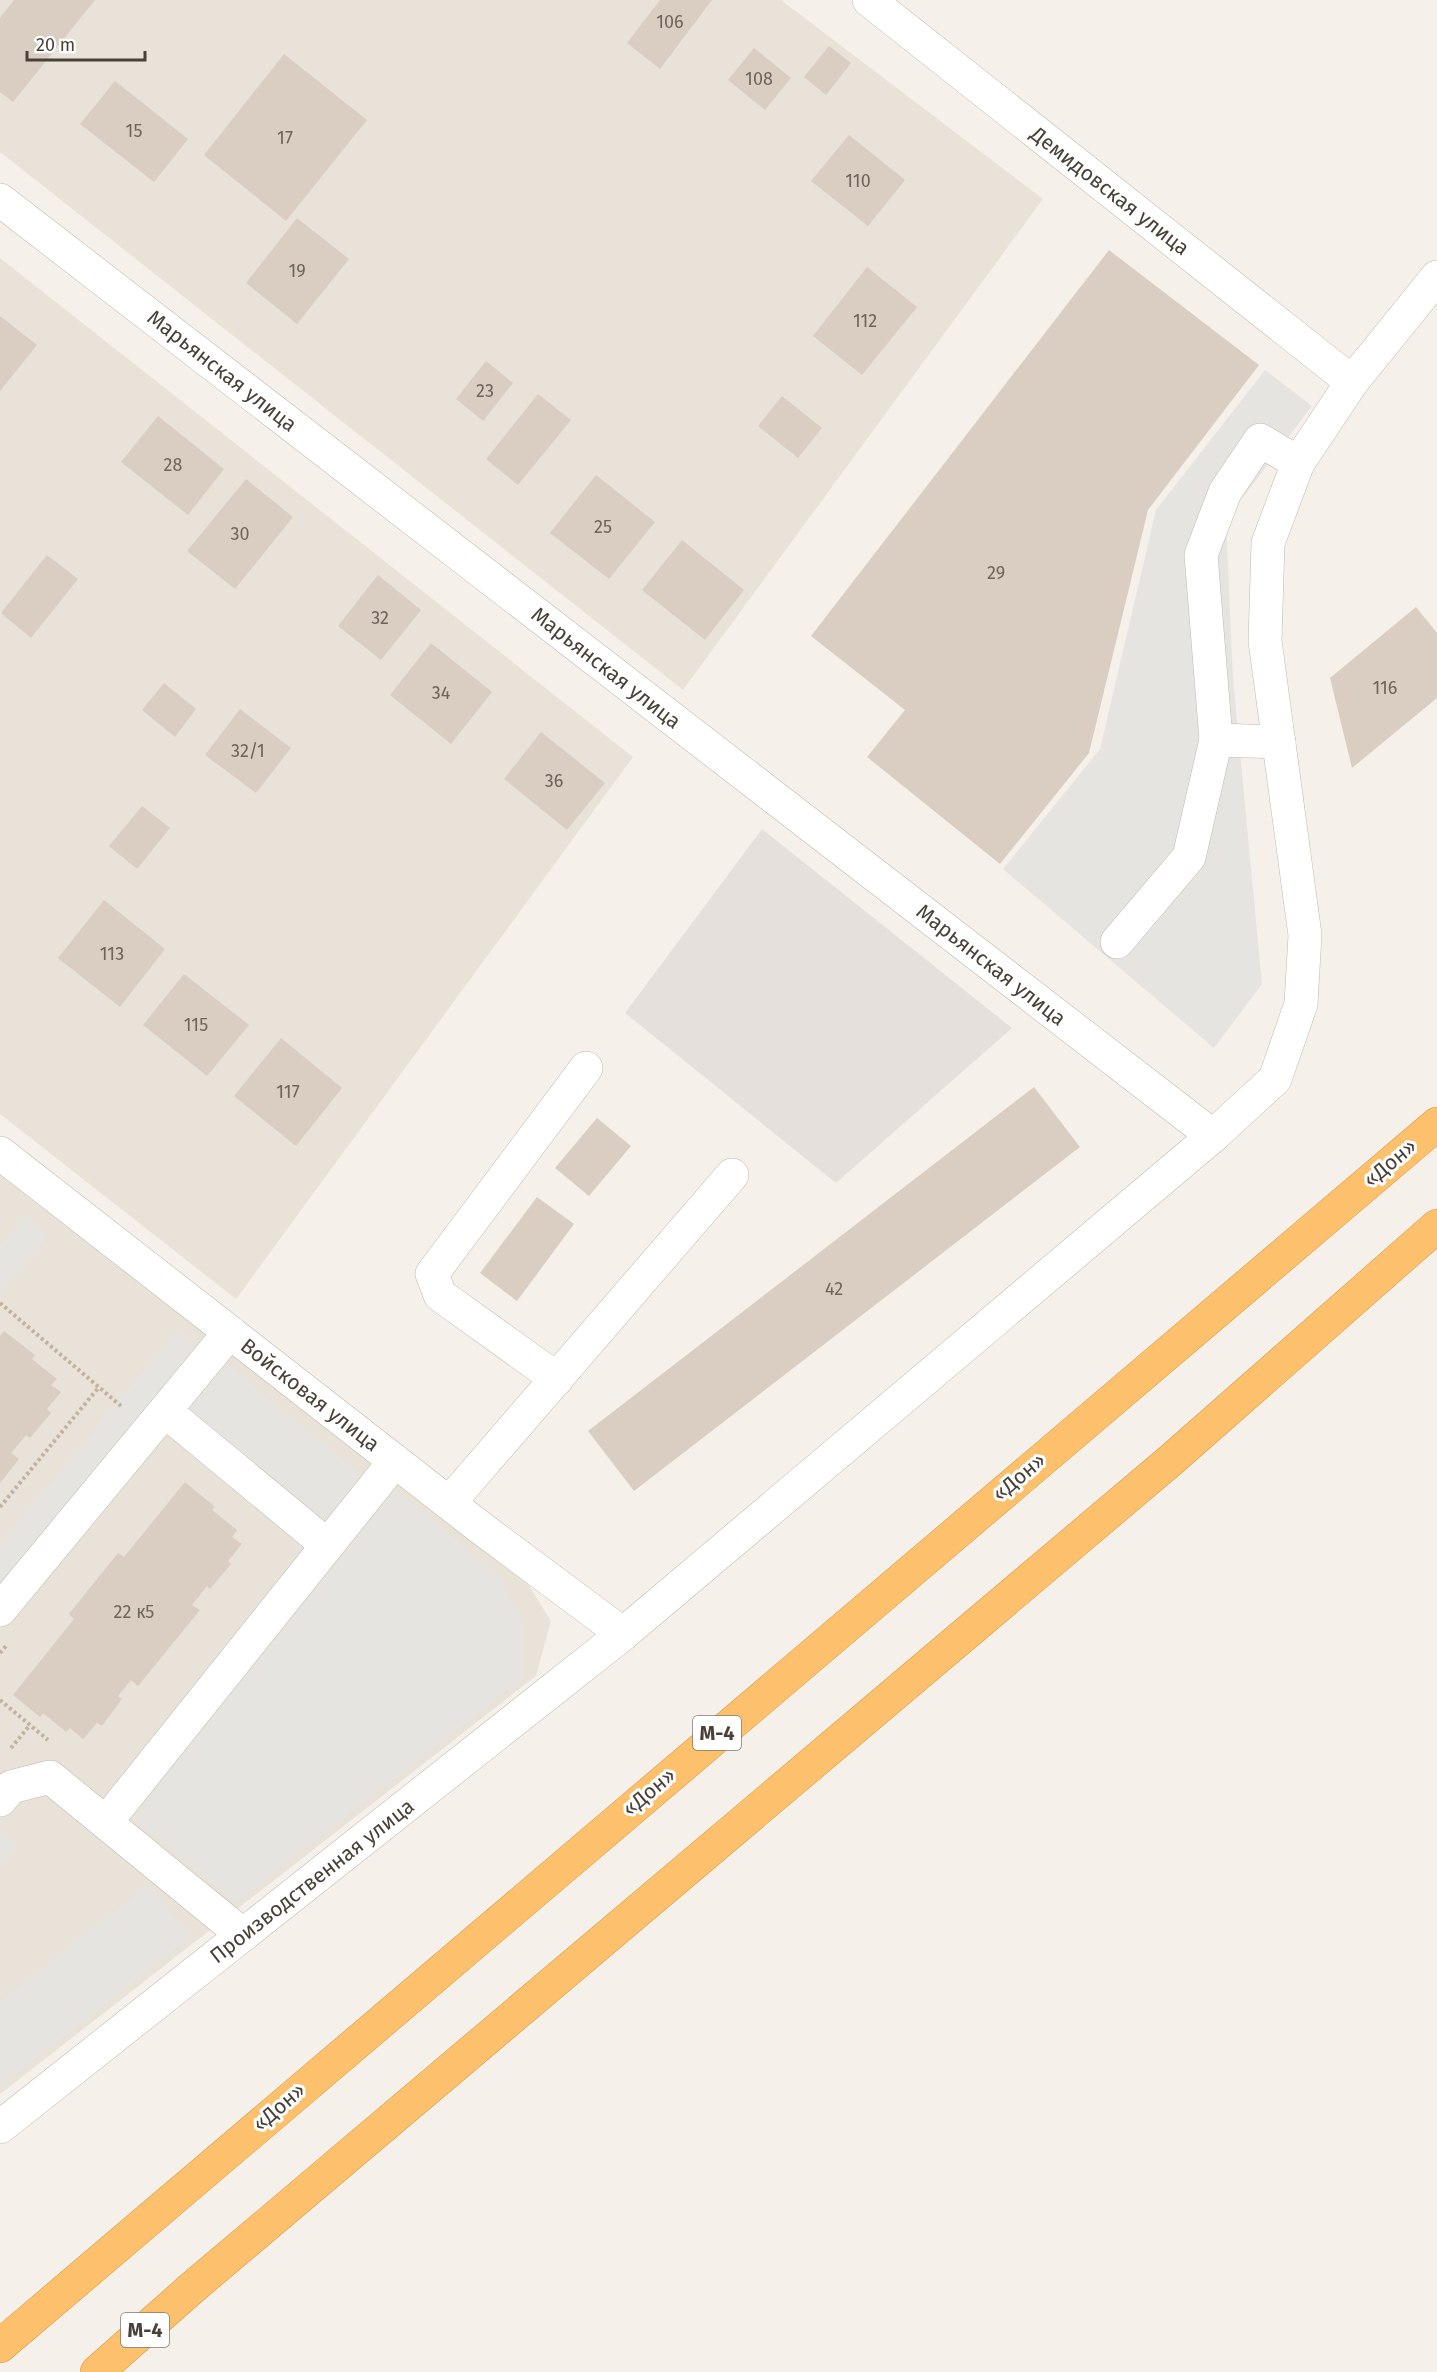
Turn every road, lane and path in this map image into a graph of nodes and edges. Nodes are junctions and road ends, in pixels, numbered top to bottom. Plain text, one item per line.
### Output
1 (869, 0) edge
2 (0, 200) edge
3 (1437, 277) edge
4 (1352, 382) junction
5 (1298, 464) junction
6 (1216, 740) junction
7 (1279, 742) junction
8 (1117, 942) dead end
9 (586, 1068) dead end
10 (1437, 1124) edge
11 (1213, 1136) junction
12 (0, 1154) edge
13 (732, 1175) dead end
14 (1437, 1226) edge
15 (5, 1308) dead end
16 (0, 1314) edge
17 (230, 1332) junction
18 (557, 1379) junction
19 (99, 1387) dead end
20 (165, 1412) junction
21 (395, 1461) junction
22 (449, 1503) junction
23 (0, 1508) edge
24 (327, 1545) junction
25 (0, 1610) edge
26 (623, 1634) junction
27 (0, 1700) edge
28 (30, 1725) junction
29 (56, 1747) dead end
30 (8, 1752) dead end
31 (0, 1800) edge
32 (106, 1822) junction
33 (243, 1935) junction
34 (0, 2127) edge
35 (0, 2346) edge
36 (97, 2372) edge

1 - 4 street, Демидовская улица
2 - 11 street, Марьянская улица
3 - 4 street, Производственная улица
4 - 5 street, Производственная улица
5 - 6 street
5 - 7 street, Производственная улица
6 - 7 street
6 - 8 street
7 - 11 street, Производственная улица
9 - 18 street
10 - 35 highway, «Дон» / М-4
11 - 26 street, Производственная улица
12 - 17 street, Войсковая улица
13 - 18 street
14 - 36 highway, М-4
15 - 16 path
17 - 20 street
17 - 21 street, Войсковая улица
18 - 22 street
19 - 23 path
20 - 24 street
20 - 25 street
21 - 22 street, Войсковая улица
21 - 24 street
22 - 26 street, Войсковая улица
24 - 32 street
26 - 33 street, Производственная улица
27 - 28 path
28 - 29 path
28 - 30 path
31 - 32 street
32 - 33 street
33 - 34 street, Производственная улица

